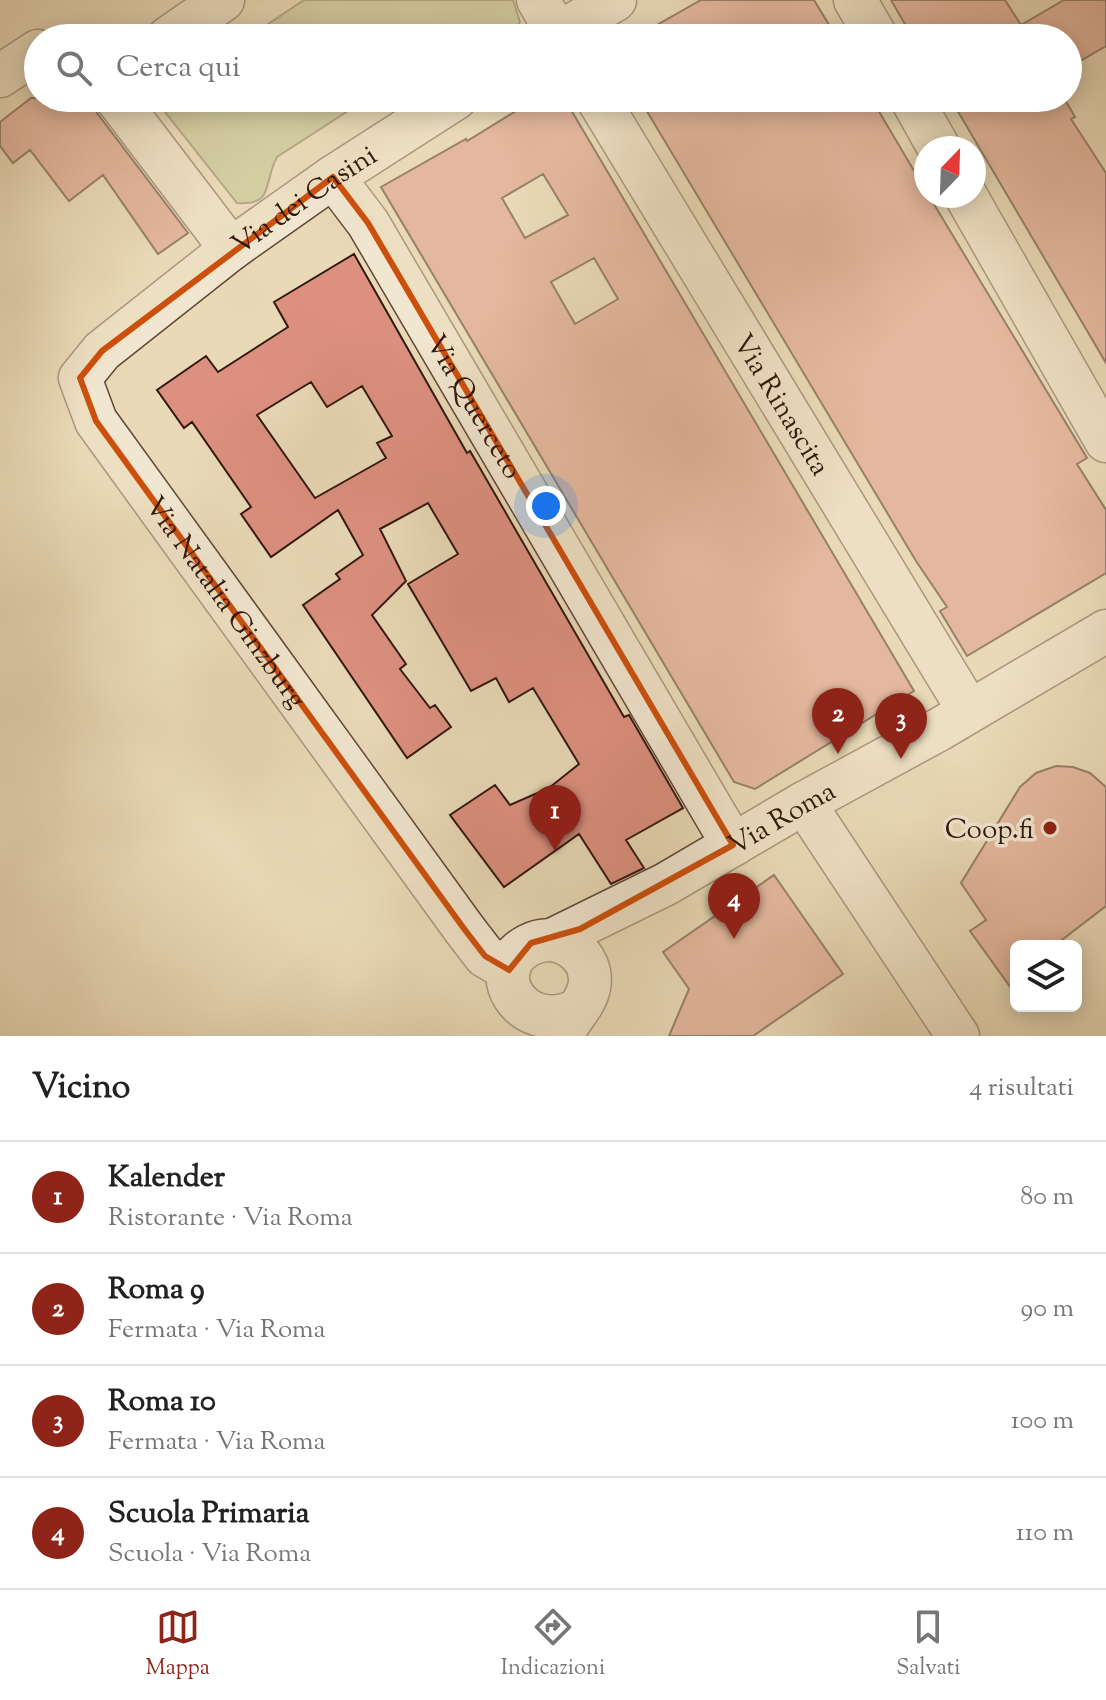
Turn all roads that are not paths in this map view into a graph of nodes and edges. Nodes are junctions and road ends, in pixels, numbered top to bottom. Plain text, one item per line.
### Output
1 (223, 0) edge
2 (615, 0) edge
3 (855, 0) edge
4 (188, 24) edge
5 (559, 24) edge
6 (869, 24) edge
7 (24, 60) edge
8 (0, 76) edge
9 (127, 112) edge
10 (434, 112) edge
11 (605, 112) edge
12 (919, 112) edge
13 (932, 136) edge
14 (333, 177) junction
15 (973, 208) edge
16 (231, 249) junction
17 (1106, 441) edge
18 (1106, 631) edge
19 (969, 711) junction
20 (804, 803) junction
21 (733, 845) junction
22 (666, 884) junction
23 (554, 939) junction
24 (588, 967) junction
25 (509, 970) junction
26 (550, 1025) edge
27 (958, 1036) edge

1 - 4 street
2 - 5 street
3 - 6 street
7 - 8 street
9 - 16 street, Via dei Casini
10 - 14 street, Via dei Casini
11 - 19 street, Via Rinascita
12 - 13 street
14 - 16 street, Via dei Casini
14 - 21 street, Via Querceto
15 - 17 street
16 - 25 street, Via Natalia Ginzburg
18 - 19 street, Via Roma
19 - 20 street, Via Roma
20 - 21 street, Via Roma
20 - 27 street
21 - 22 street, Via Roma
22 - 23 street, Via Roma
22 - 24 street, Via Roma
23 - 24 street
23 - 25 street, Via Roma
24 - 26 street, Via Roma
25 - 26 street, Via Roma

